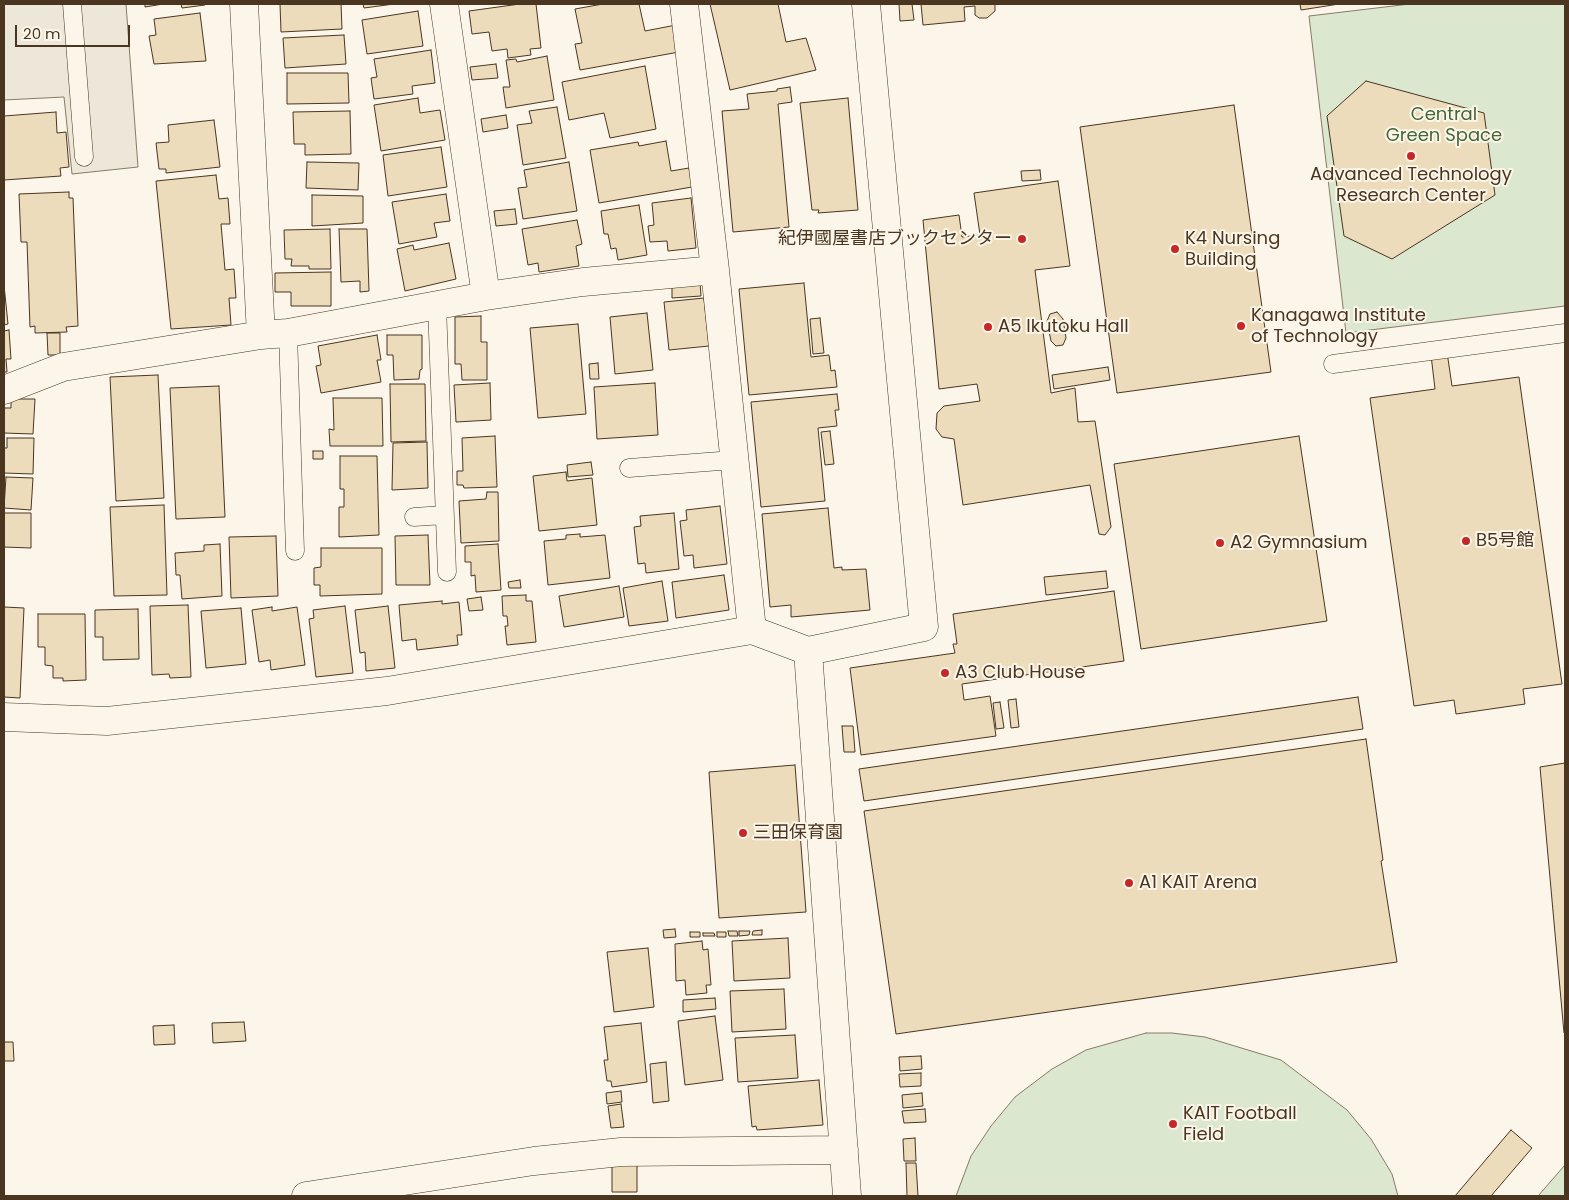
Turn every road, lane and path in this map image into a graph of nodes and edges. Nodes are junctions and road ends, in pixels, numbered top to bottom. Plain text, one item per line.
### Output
1 (72, 4) edge
2 (244, 4) edge
3 (444, 4) edge
4 (684, 4) edge
5 (866, 4) edge
6 (84, 156) dead end
7 (715, 270) junction
8 (486, 296) junction
9 (437, 306) junction
10 (288, 333) junction
11 (1565, 333) edge
12 (261, 334) junction
13 (1333, 364) dead end
14 (4, 390) edge
15 (733, 460) junction
16 (629, 468) dead end
17 (444, 515) junction
18 (414, 517) dead end
19 (295, 551) dead end
20 (447, 572) dead end
21 (752, 630) junction
22 (808, 650) junction
23 (4, 717) edge
24 (844, 1150) junction
25 (306, 1196) edge
26 (847, 1196) edge

1 - 6 lane
2 - 12 street
3 - 8 street
4 - 7 street
5 - 22 street
7 - 8 street
7 - 15 street
8 - 9 street
9 - 10 street
9 - 17 lane
10 - 12 street
10 - 19 lane
11 - 13 lane
12 - 14 street
15 - 16 lane
15 - 21 street
17 - 18 lane
17 - 20 lane
21 - 22 street
21 - 23 street
22 - 24 street
24 - 25 street
24 - 26 street

